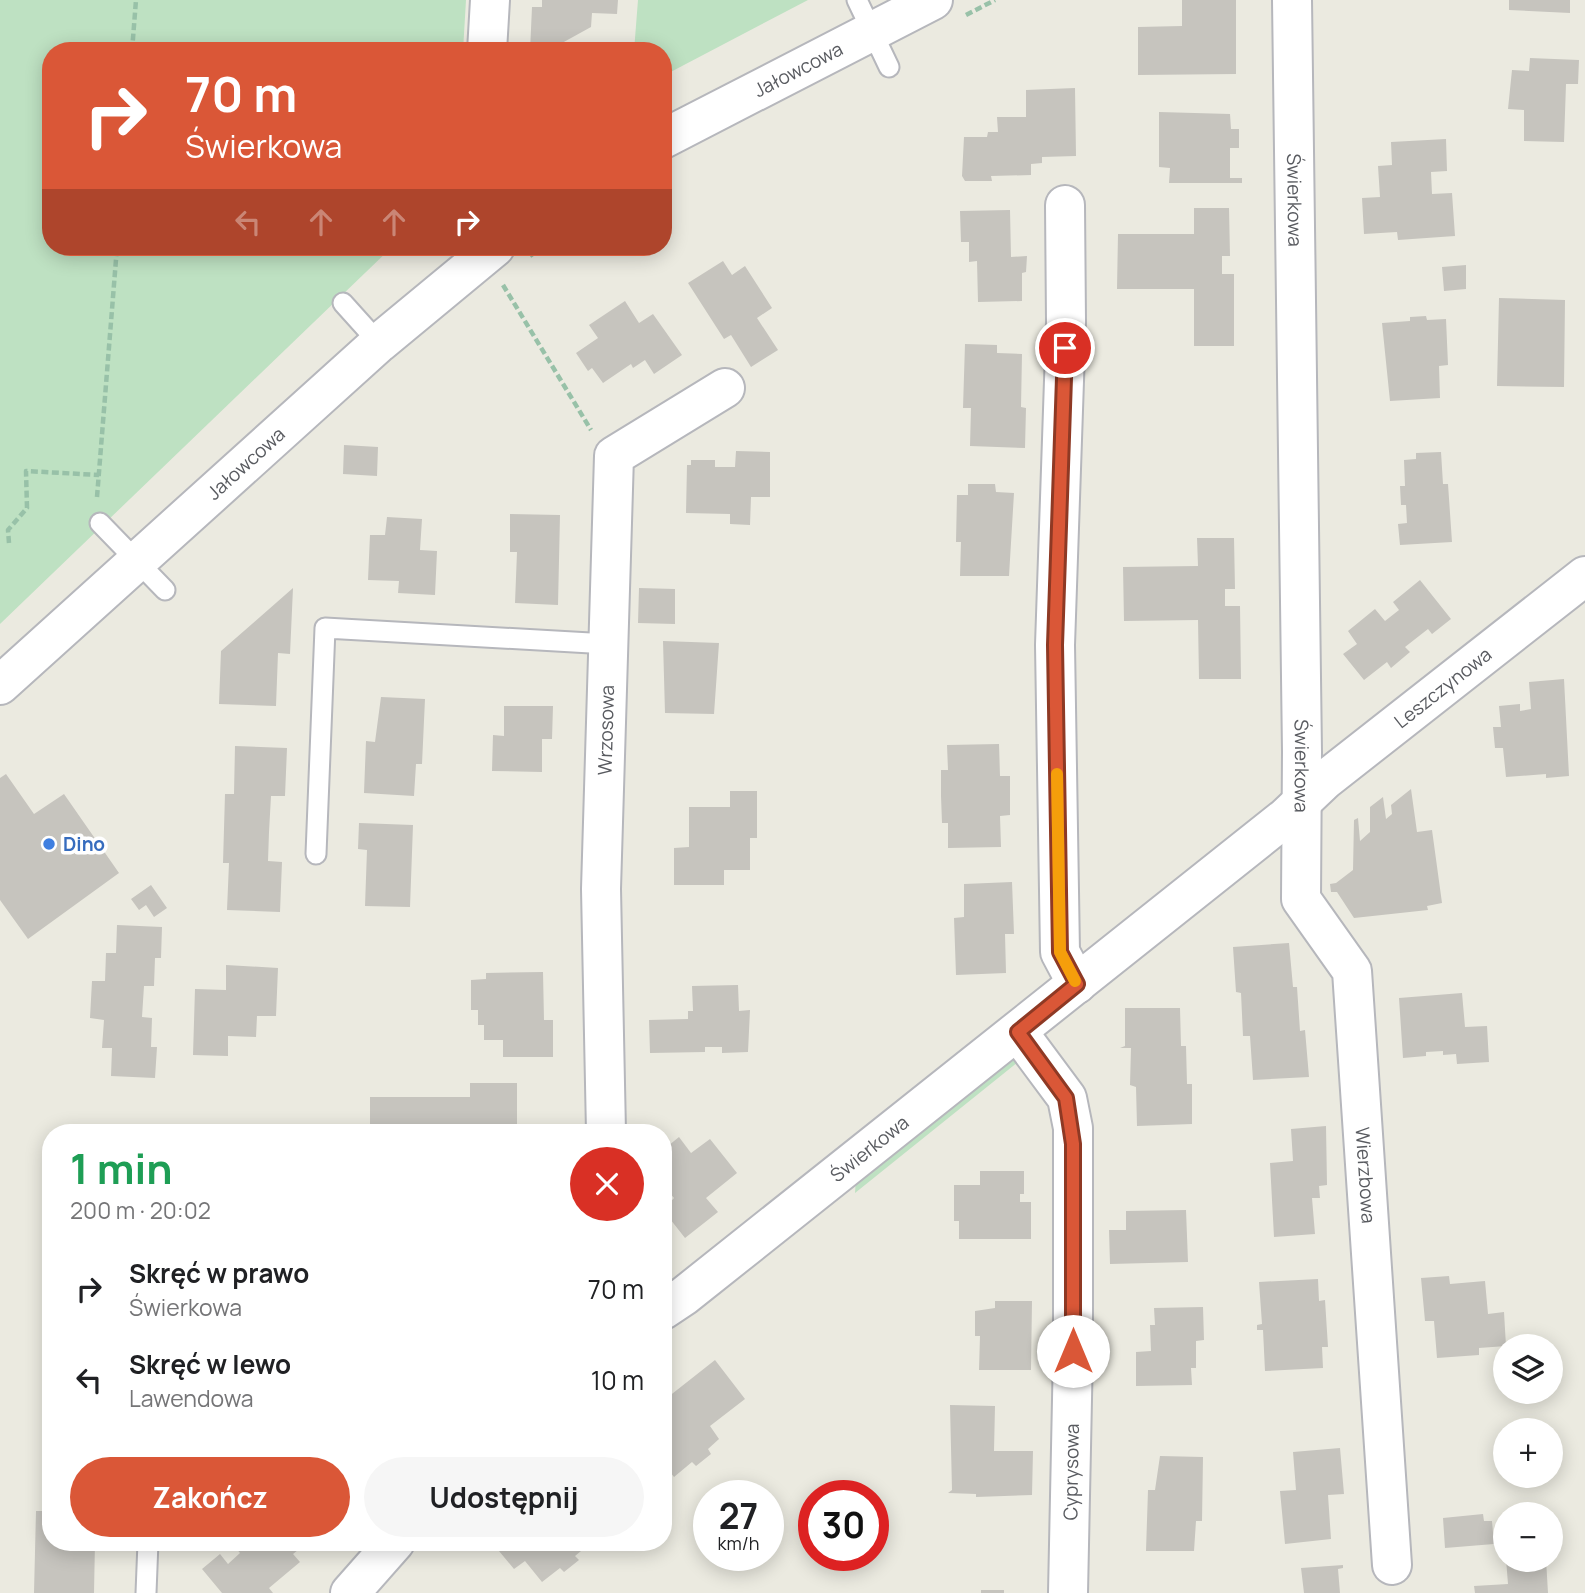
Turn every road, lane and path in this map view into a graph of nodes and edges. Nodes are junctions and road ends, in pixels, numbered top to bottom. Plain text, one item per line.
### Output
1 (136, 0) edge
2 (490, 0) edge
3 (933, 0) edge
4 (1292, 0) edge
5 (865, 16) edge
6 (133, 42) edge
7 (488, 42) edge
8 (889, 67) dead end
9 (672, 134) edge
10 (1065, 205) dead end
11 (116, 256) edge
12 (484, 256) edge
13 (505, 288) dead end
14 (343, 303) dead end
15 (379, 343) junction
16 (725, 388) dead end
17 (614, 456) junction
18 (99, 475) junction
19 (98, 516) joint
20 (9, 544) dead end
21 (137, 562) junction
22 (1585, 576) edge
23 (165, 590) dead end
24 (608, 643) junction
25 (0, 685) edge
26 (1301, 802) junction
27 (316, 854) dead end
28 (1077, 984) junction
29 (1018, 1032) junction
30 (606, 1124) edge
31 (672, 1304) edge
32 (148, 1551) edge
33 (387, 1551) edge
34 (1392, 1565) dead end
35 (146, 1593) edge
36 (350, 1593) edge
37 (1068, 1593) edge

1 - 6 path
2 - 7 street
3 - 5 street, Jałowcowa
4 - 26 street, Świerkowa
5 - 8 lane
5 - 9 street, Jałowcowa
10 - 28 street
11 - 18 path
12 - 15 street, Jałowcowa
13 - 17 path
14 - 15 lane
15 - 21 street, Jałowcowa
16 - 17 street
17 - 24 street, Wrzosowa
18 - 19 path
18 - 20 path
19 - 21 lane
21 - 23 lane
21 - 25 street, Jałowcowa
22 - 26 street, Leszczynowa
24 - 27 lane
24 - 30 street, Wrzosowa
26 - 28 street, Świerkowa
26 - 34 street, Wierzbowa
28 - 29 street, Świerkowa
29 - 31 street, Świerkowa
29 - 37 street, Cyprysowa
32 - 35 lane
33 - 36 street

